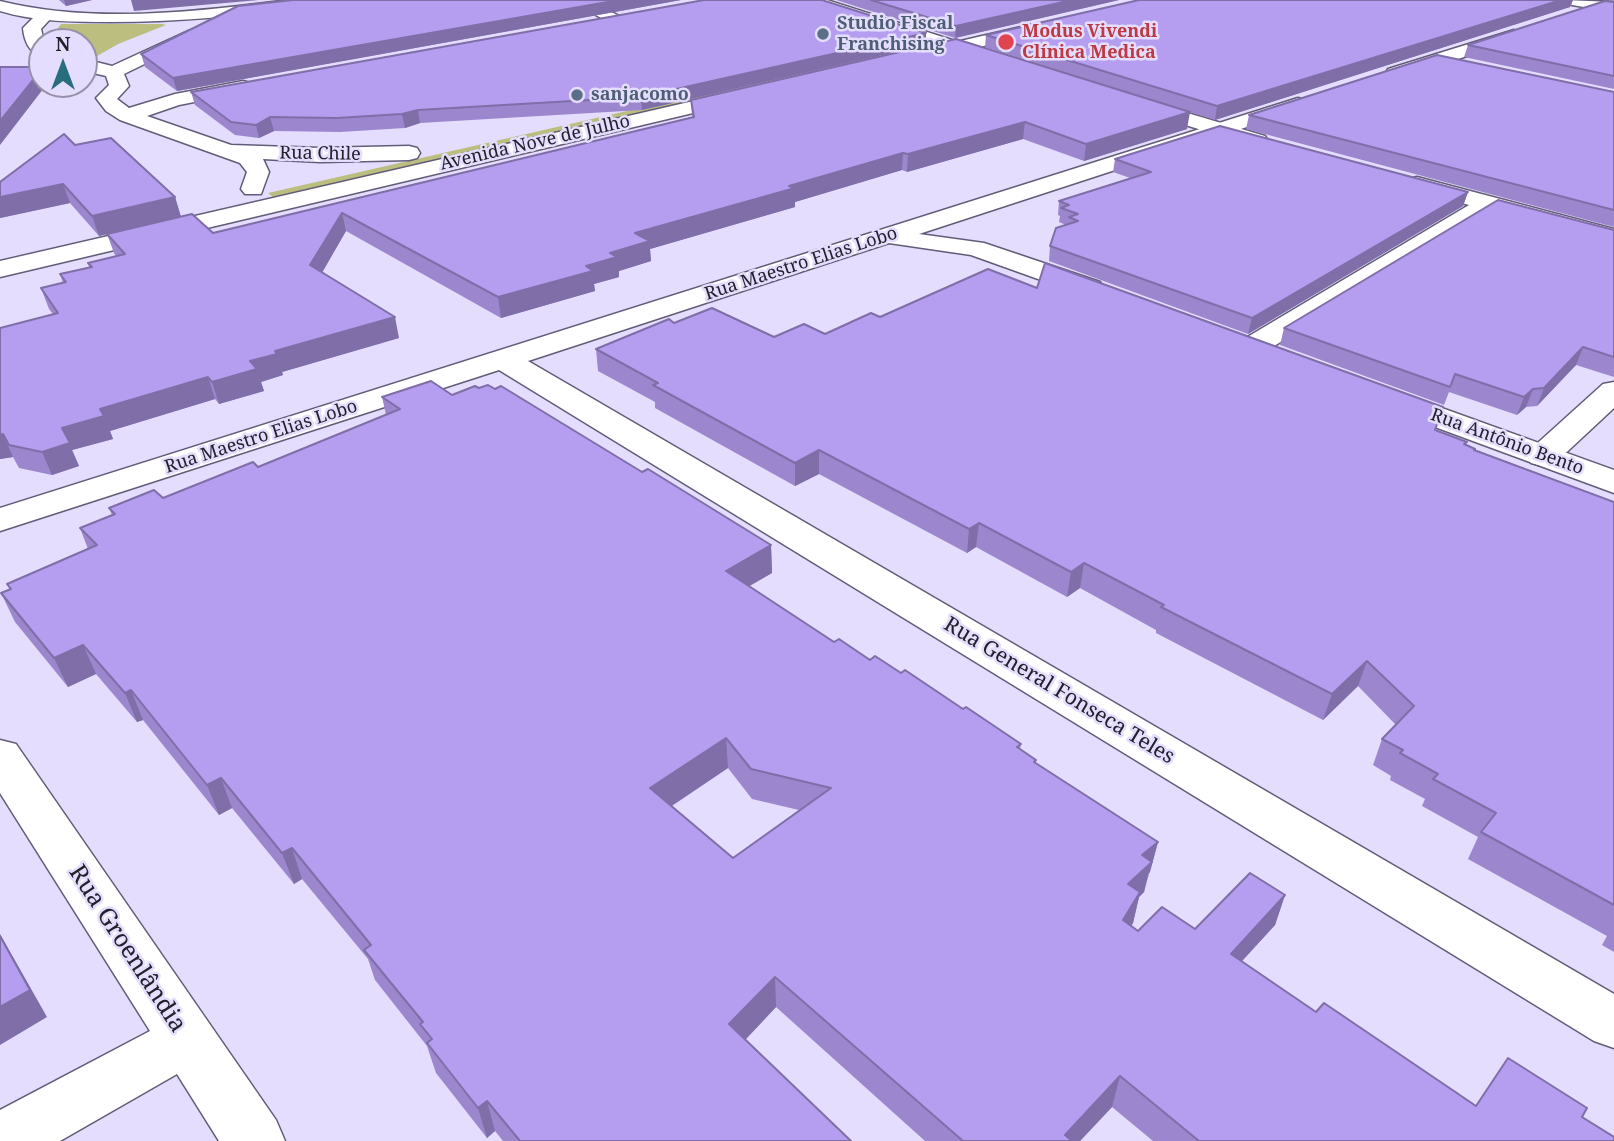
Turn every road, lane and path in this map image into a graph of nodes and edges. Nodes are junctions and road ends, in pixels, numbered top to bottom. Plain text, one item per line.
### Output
1 (324, 0) edge
2 (575, 0) edge
3 (811, 0) edge
4 (1572, 0) edge
5 (0, 6) edge
6 (1610, 6) edge
7 (232, 13) junction
8 (45, 16) junction
9 (1562, 18) edge
10 (590, 24) edge
11 (1536, 27) edge
12 (32, 28) edge
13 (924, 37) junction
14 (884, 46) edge
15 (956, 47) junction
16 (905, 59) edge
17 (1435, 60) junction
18 (1012, 65) edge
19 (1474, 69) edge
20 (98, 71) edge
21 (116, 79) junction
22 (1371, 80) edge
23 (256, 85) edge
24 (1114, 97) edge
25 (1318, 97) edge
26 (175, 100) junction
27 (127, 116) junction
28 (1219, 130) junction
29 (1274, 145) edge
30 (232, 151) junction
31 (409, 153) junction
32 (315, 174) dead end
33 (1395, 178) edge
34 (1489, 204) junction
35 (883, 237) junction
36 (1614, 237) edge
37 (13, 242) dead end
38 (0, 269) edge
39 (1117, 299) edge
40 (503, 359) junction
41 (1289, 362) edge
42 (1365, 390) edge
43 (1614, 391) edge
44 (1543, 456) junction
45 (1614, 482) edge
46 (0, 520) edge
47 (0, 756) edge
48 (1614, 1023) edge
49 (186, 1040) junction
50 (2, 1141) edge
51 (254, 1141) edge

1 - 7 street
2 - 10 street
3 - 13 street
4 - 6 street
5 - 8 street
6 - 9 street
7 - 8 street
7 - 21 street
8 - 12 street
11 - 17 street
13 - 14 street
13 - 15 street
13 - 15 street
15 - 16 street
15 - 18 street
17 - 19 street
17 - 22 street
20 - 21 street
21 - 26 street
21 - 27 street
23 - 26 street
24 - 28 street
25 - 28 street, Rua Maestro Elias Lobo
26 - 27 street
27 - 30 street, Rua Chile
28 - 29 street
28 - 35 street, Rua Maestro Elias Lobo
30 - 31 street, Rua Chile
30 - 37 street, Rua Chile
31 - 32 street, Avenida Nove de Julho
31 - 38 street, Avenida Nove de Julho
33 - 34 street
34 - 36 street
34 - 41 street
35 - 39 street
35 - 40 street, Rua Maestro Elias Lobo
40 - 46 street, Rua Maestro Elias Lobo
40 - 48 street, Rua General Fonseca Teles
42 - 44 street, Rua Antônio Bento
43 - 44 street
44 - 45 street, Rua Antônio Bento
47 - 49 street, Rua Groenlândia
49 - 50 street
49 - 51 street, Rua Groenlândia

